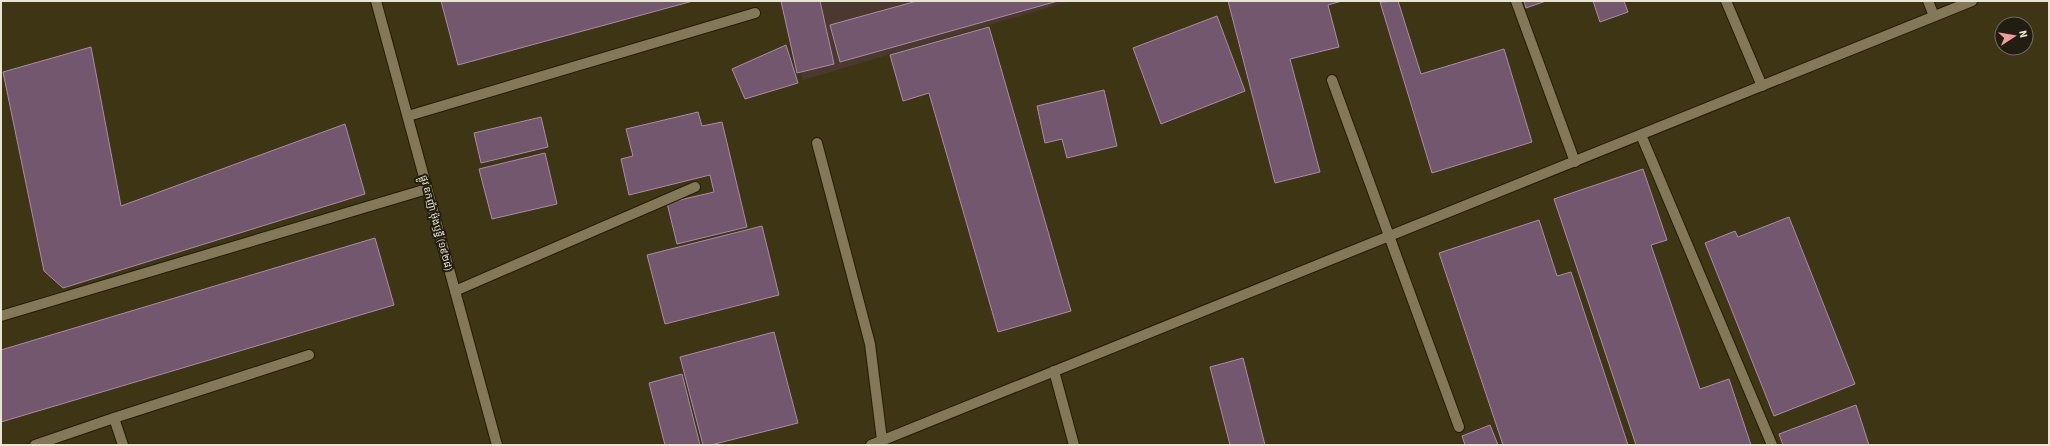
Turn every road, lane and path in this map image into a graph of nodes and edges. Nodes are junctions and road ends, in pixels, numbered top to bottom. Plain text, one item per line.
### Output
1 (376, 1) edge
2 (1516, 1) edge
3 (1726, 1) edge
4 (1928, 1) edge
5 (1972, 1) edge
6 (755, 13) dead end
7 (1934, 16) junction
8 (1332, 80) dead end
9 (1762, 86) junction
10 (408, 116) junction
11 (1641, 135) junction
12 (817, 142) dead end
13 (1575, 162) junction
14 (695, 187) dead end
15 (427, 189) junction
16 (1389, 237) junction
17 (455, 291) junction
18 (1, 316) edge
19 (309, 355) dead end
20 (1054, 371) junction
21 (114, 418) junction
22 (1459, 428) dead end
23 (882, 440) junction
24 (35, 445) edge
25 (123, 445) edge
26 (497, 445) edge
27 (871, 445) edge
28 (1074, 445) edge
29 (1772, 445) edge

1 - 10 street, ផ្លូវ ឧកញ៉ា ម៉ុងឫទ្ធី (១៩២៨)
2 - 13 street
3 - 9 street
4 - 7 street
5 - 7 street
6 - 10 street
7 - 9 street
8 - 16 street
9 - 11 street
10 - 15 street, ផ្លូវ ឧកញ៉ា ម៉ុងឫទ្ធី (១៩២៨)
11 - 13 street
11 - 29 street
12 - 23 street
13 - 16 street
14 - 17 street
15 - 17 street, ផ្លូវ ឧកញ៉ា ម៉ុងឫទ្ធី (១៩២៨)
15 - 18 street
16 - 20 street
16 - 22 street
17 - 26 street, ផ្លូវ ឧកញ៉ា ម៉ុងឫទ្ធី (១៩២៨)
19 - 21 street
20 - 23 street
20 - 28 street
21 - 24 street
21 - 25 street
23 - 27 street

